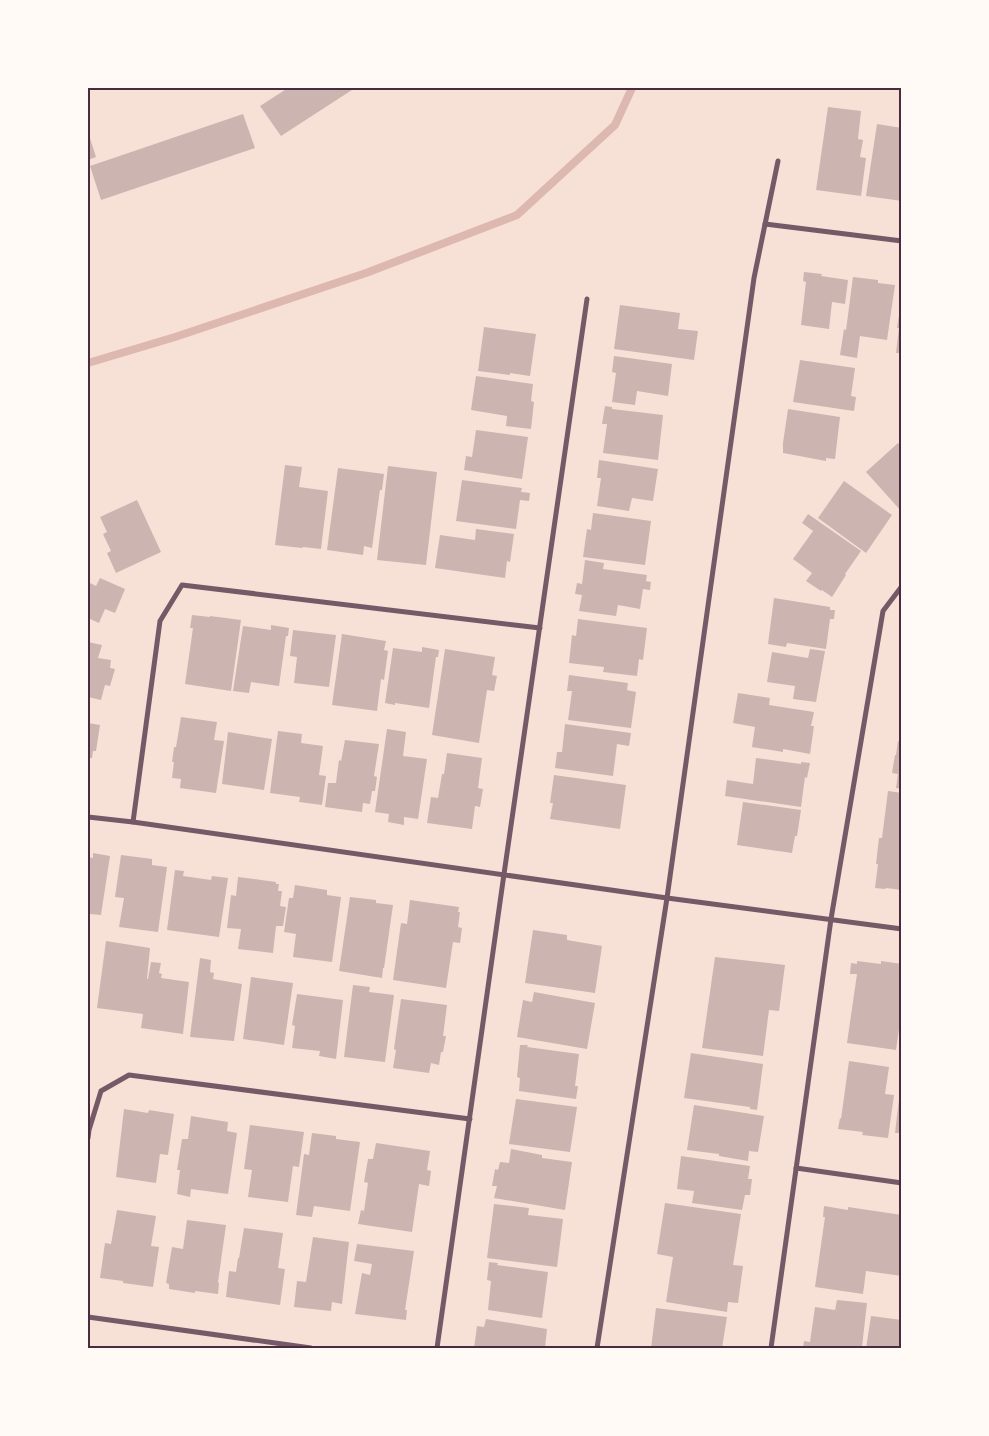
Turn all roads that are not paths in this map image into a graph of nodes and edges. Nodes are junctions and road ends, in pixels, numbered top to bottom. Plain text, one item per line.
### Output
1 (778, 161) dead end
2 (765, 224) junction
3 (902, 241) edge
4 (587, 299) dead end
5 (902, 586) edge
6 (540, 628) junction
7 (88, 817) edge
8 (133, 822) junction
9 (504, 874) junction
10 (667, 898) junction
11 (832, 919) junction
12 (902, 929) edge
13 (470, 1119) junction
14 (88, 1138) edge
15 (796, 1168) junction
16 (902, 1182) edge
17 (88, 1317) edge
18 (311, 1348) edge
19 (437, 1348) edge
20 (597, 1348) edge
21 (771, 1348) edge

1 - 2 street
2 - 3 street
2 - 10 street
4 - 6 street
5 - 11 street
6 - 8 street
6 - 9 street
7 - 8 street
8 - 9 street
9 - 10 street
9 - 13 street
10 - 11 street
10 - 20 street
11 - 12 street
11 - 15 street
13 - 14 street
13 - 19 street
15 - 16 street
15 - 21 street
17 - 18 street

